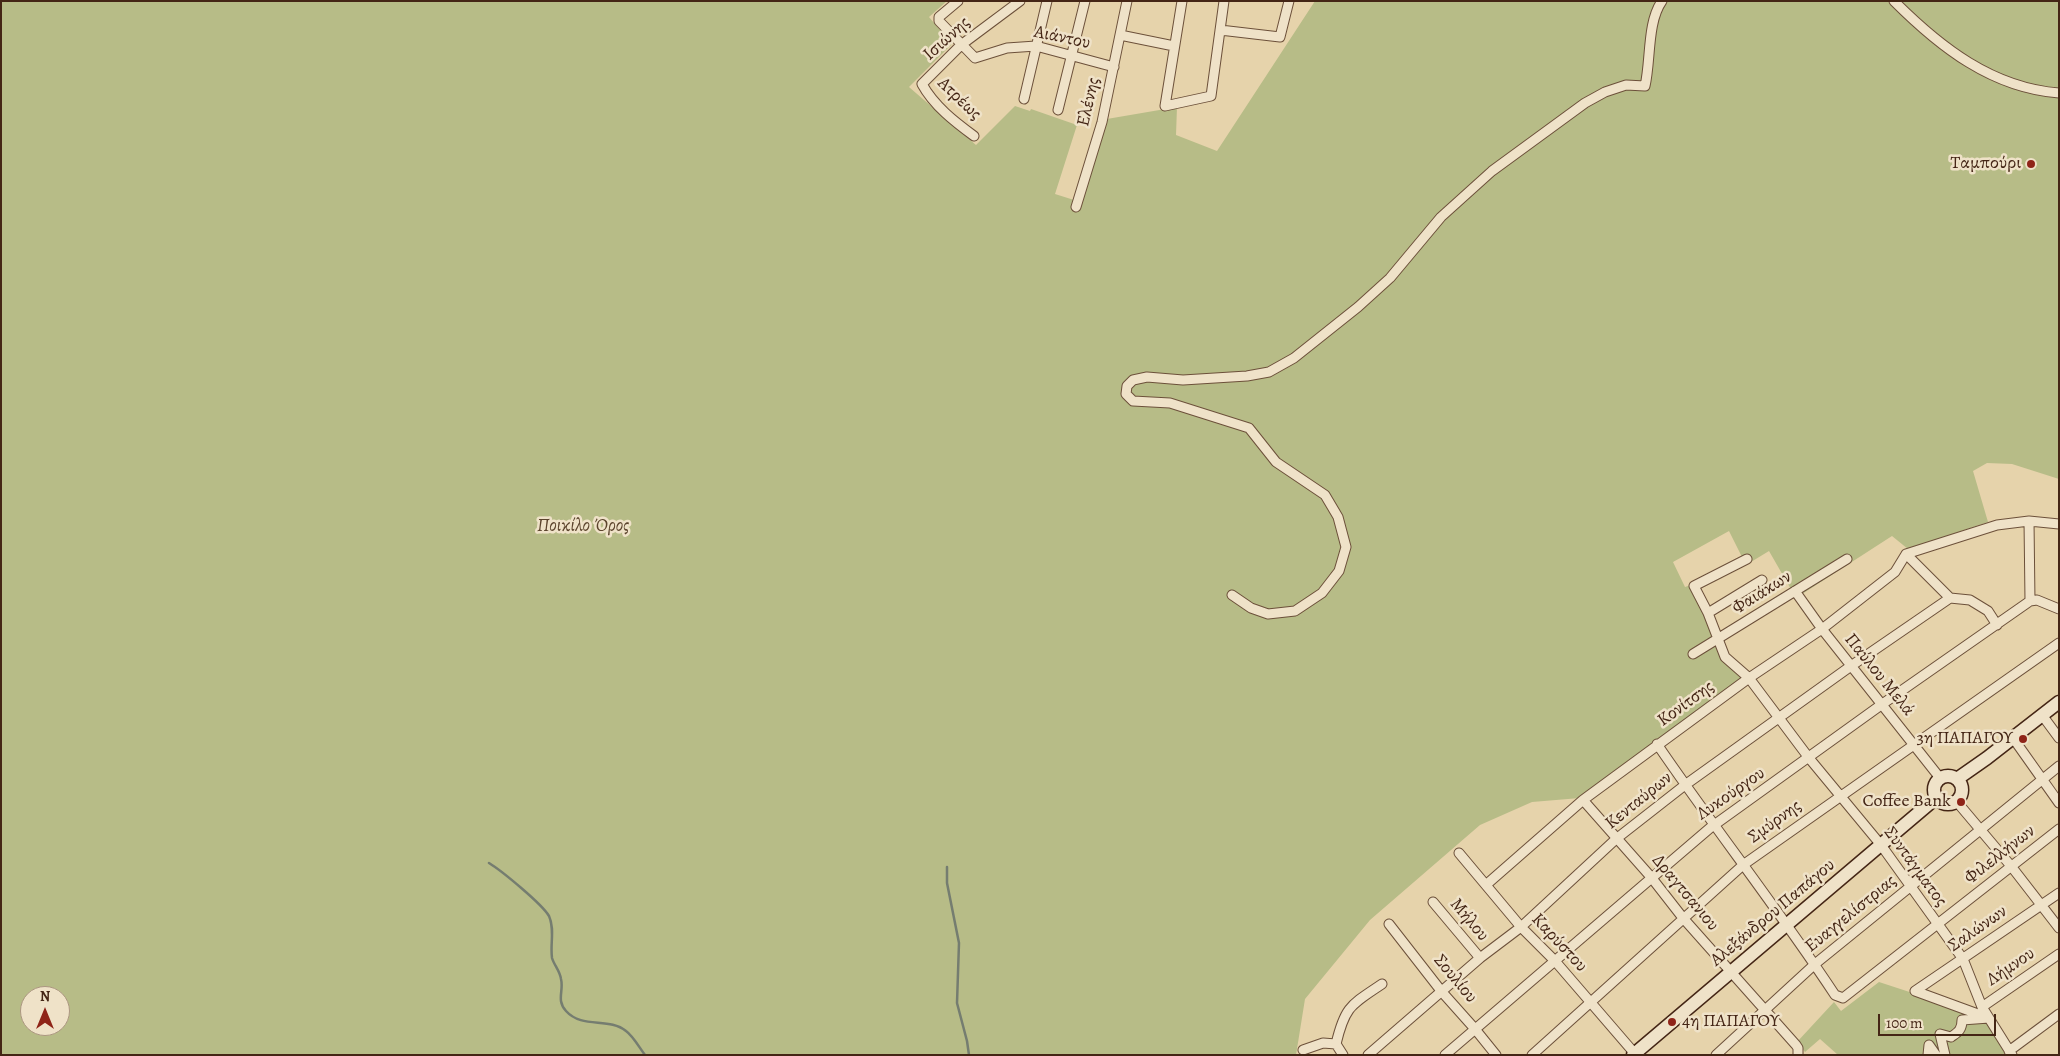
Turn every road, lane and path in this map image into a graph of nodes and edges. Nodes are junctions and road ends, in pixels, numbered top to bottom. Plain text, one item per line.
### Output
1 (958, 1) edge
2 (1020, 1) edge
3 (1047, 1) edge
4 (1085, 1) edge
5 (1127, 1) edge
6 (1182, 1) edge
7 (1224, 1) edge
8 (1289, 1) edge
9 (1662, 1) edge
10 (1894, 1) edge
11 (1220, 30) junction
12 (1120, 35) junction
13 (961, 46) junction
14 (1036, 46) junction
15 (1174, 46) junction
16 (1072, 56) junction
17 (1114, 67) junction
18 (922, 84) joint
19 (2059, 93) edge
20 (1024, 99) dead end
21 (1058, 110) dead end
22 (974, 136) dead end
23 (1076, 207) dead end
24 (2029, 521) junction
25 (2059, 524) edge
26 (1906, 554) junction
27 (1748, 559) dead end
28 (1848, 559) dead end
29 (1762, 580) dead end
30 (1795, 591) junction
31 (1232, 594) dead end
32 (1950, 598) junction
33 (2030, 602) junction
34 (2059, 609) edge
35 (1708, 613) junction
36 (1997, 624) junction
37 (1822, 629) junction
38 (1718, 638) junction
39 (2059, 643) edge
40 (1693, 654) dead end
41 (1851, 666) junction
42 (1749, 678) junction
43 (2059, 702) edge
44 (1881, 705) junction
45 (2042, 715) junction
46 (1779, 717) junction
47 (2013, 738) junction
48 (2059, 738) edge
49 (1657, 744) junction
50 (1916, 745) junction
51 (1809, 758) junction
52 (2059, 766) edge
53 (1940, 778) junction
54 (1957, 779) junction
55 (2042, 779) junction
56 (1685, 785) junction
57 (1840, 795) junction
58 (1936, 798) junction
59 (1582, 800) junction
60 (1957, 802) junction
61 (2059, 803) edge
62 (1716, 824) junction
63 (1980, 829) junction
64 (2059, 829) edge
65 (1616, 839) junction
66 (1881, 845) junction
67 (1459, 853) dead end
68 (1743, 865) junction
69 (2011, 866) junction
70 (1652, 876) junction
71 (1486, 884) junction
72 (1911, 886) junction
73 (2059, 893) edge
74 (1433, 902) dead end
75 (2040, 905) junction
76 (1683, 918) junction
77 (1389, 924) dead end
78 (1788, 924) junction
79 (1937, 925) junction
80 (1521, 927) junction
81 (2059, 928) edge
82 (2059, 954) edge
83 (1480, 958) junction
84 (1964, 959) junction
85 (1555, 960) junction
86 (1814, 964) junction
87 (1731, 972) junction
88 (1382, 984) dead end
89 (1442, 992) junction
90 (1590, 1002) junction
91 (1982, 1007) junction
92 (1764, 1012) junction
93 (2059, 1014) edge
94 (1989, 1018) junction
95 (1475, 1029) junction
96 (1336, 1044) junction
97 (1303, 1050) dead end
98 (2010, 1053) edge
99 (1634, 1054) edge
100 (1798, 1054) edge
101 (1343, 1055) edge
102 (1368, 1055) edge
103 (1445, 1055) edge
104 (1496, 1055) edge
105 (1532, 1055) edge
106 (1716, 1055) edge
107 (1928, 1055) edge
108 (1936, 1055) edge
109 (1945, 1055) edge

1 - 13 street
2 - 13 street, Ισιώνης
3 - 14 street
4 - 16 street
5 - 12 street, Ελένης
6 - 15 street
7 - 11 street
8 - 11 street
9 - 31 street
10 - 19 street
11 - 15 street
12 - 15 street
12 - 17 street, Ελένης
13 - 14 street, Αιάντου
13 - 18 street, Ισιώνης
14 - 16 street, Αιάντου
14 - 20 street
16 - 17 street, Αιάντου
16 - 21 street
17 - 23 street, Ελένης
18 - 22 street, Ατρέως
24 - 25 street
24 - 26 street
24 - 33 street
26 - 32 street
26 - 37 street, Κονίτσης
27 - 35 street, Συντάγματος
28 - 30 street, Φαιάκων
29 - 35 street
30 - 37 street, Παύλου Μελά
30 - 38 street, Φαιάκων
32 - 36 street
32 - 41 street, Κενταύρων
33 - 34 street
33 - 36 street, Λυκούργου
35 - 38 street, Συντάγματος
36 - 44 street, Λυκούργου
37 - 41 street, Παύλου Μελά
37 - 42 street, Κονίτσης
38 - 40 street, Φαιάκων
38 - 42 street, Συντάγματος
39 - 50 street, Σμύρνης
41 - 44 street, Παύλου Μελά
41 - 46 street, Κενταύρων
42 - 46 street, Συντάγματος
42 - 49 street, Κονίτσης
43 - 45 street
44 - 50 street, Παύλου Μελά
44 - 51 street, Λυκούργου
45 - 47 street
45 - 48 street
46 - 51 street, Συντάγματος
46 - 56 street, Κενταύρων
47 - 54 street
47 - 55 street
49 - 56 street
49 - 59 street, Κονίτσης
50 - 53 street, Παύλου Μελά
50 - 57 street, Σμύρνης
51 - 57 street, Συντάγματος
51 - 62 street, Λυκούργου
52 - 55 street, Ευαγγελίστριας
53 - 54 street
53 - 58 street
54 - 60 street
55 - 61 street
55 - 63 street, Ευαγγελίστριας
56 - 62 street
56 - 65 street, Κενταύρων
57 - 66 street, Συντάγματος
57 - 68 street, Σμύρνης
58 - 60 street
58 - 66 street, Αλεξάνδρου Παπάγου
59 - 65 street, Δραγτσανιου
59 - 71 street, Κονίτσης
60 - 63 street
62 - 68 street
62 - 70 street, Λυκούργου
63 - 69 street
63 - 72 street, Ευαγγελίστριας
64 - 69 street, Φιλελλήνων
65 - 70 street, Δραγτσανιου
65 - 80 street, Κενταύρων
66 - 72 street, Συντάγματος
66 - 78 street, Αλεξάνδρου Παπάγου
67 - 71 street, Καρύστου
68 - 76 street, Σμύρνης
68 - 78 street
69 - 75 street
69 - 79 street, Φιλελλήνων
70 - 76 street, Δραγτσανιου
70 - 85 street, Λυκούργου
71 - 80 street, Καρύστου
72 - 79 street, Συντάγματος
72 - 86 street, Ευαγγελίστριας
73 - 75 street, Σαλώνων
74 - 83 street, Μήλου
75 - 81 street
75 - 84 street, Σαλώνων
76 - 87 street, Δραγτσανιου
76 - 90 street, Σμύρνης
77 - 89 street, Σουλίου
78 - 86 street
78 - 87 street, Αλεξάνδρου Παπάγου
79 - 84 street, Συντάγματος
79 - 86 street, Φιλελλήνων
80 - 83 street, Κενταύρων
80 - 85 street, Καρύστου
82 - 91 street, Λήμνου
83 - 89 street, Κενταύρων
84 - 91 street, Συντάγματος
84 - 94 street, Σαλώνων
85 - 90 street, Καρύστου
85 - 95 street, Λυκούργου
86 - 92 street, Ευαγγελίστριας
87 - 92 street, Δραγτσανιου
87 - 99 street, Αλεξάνδρου Παπάγου
88 - 96 street
89 - 95 street, Σουλίου
89 - 102 street, Κενταύρων
90 - 99 street, Καρύστου
90 - 105 street, Σμύρνης
91 - 94 street, Συντάγματος
92 - 100 street, Δραγτσανιου
92 - 106 street, Ευαγγελίστριας
93 - 98 street
94 - 98 street, Συντάγματος
94 - 109 street
95 - 103 street, Λυκούργου
95 - 104 street, Σουλίου
96 - 97 street
96 - 101 street
107 - 108 street

